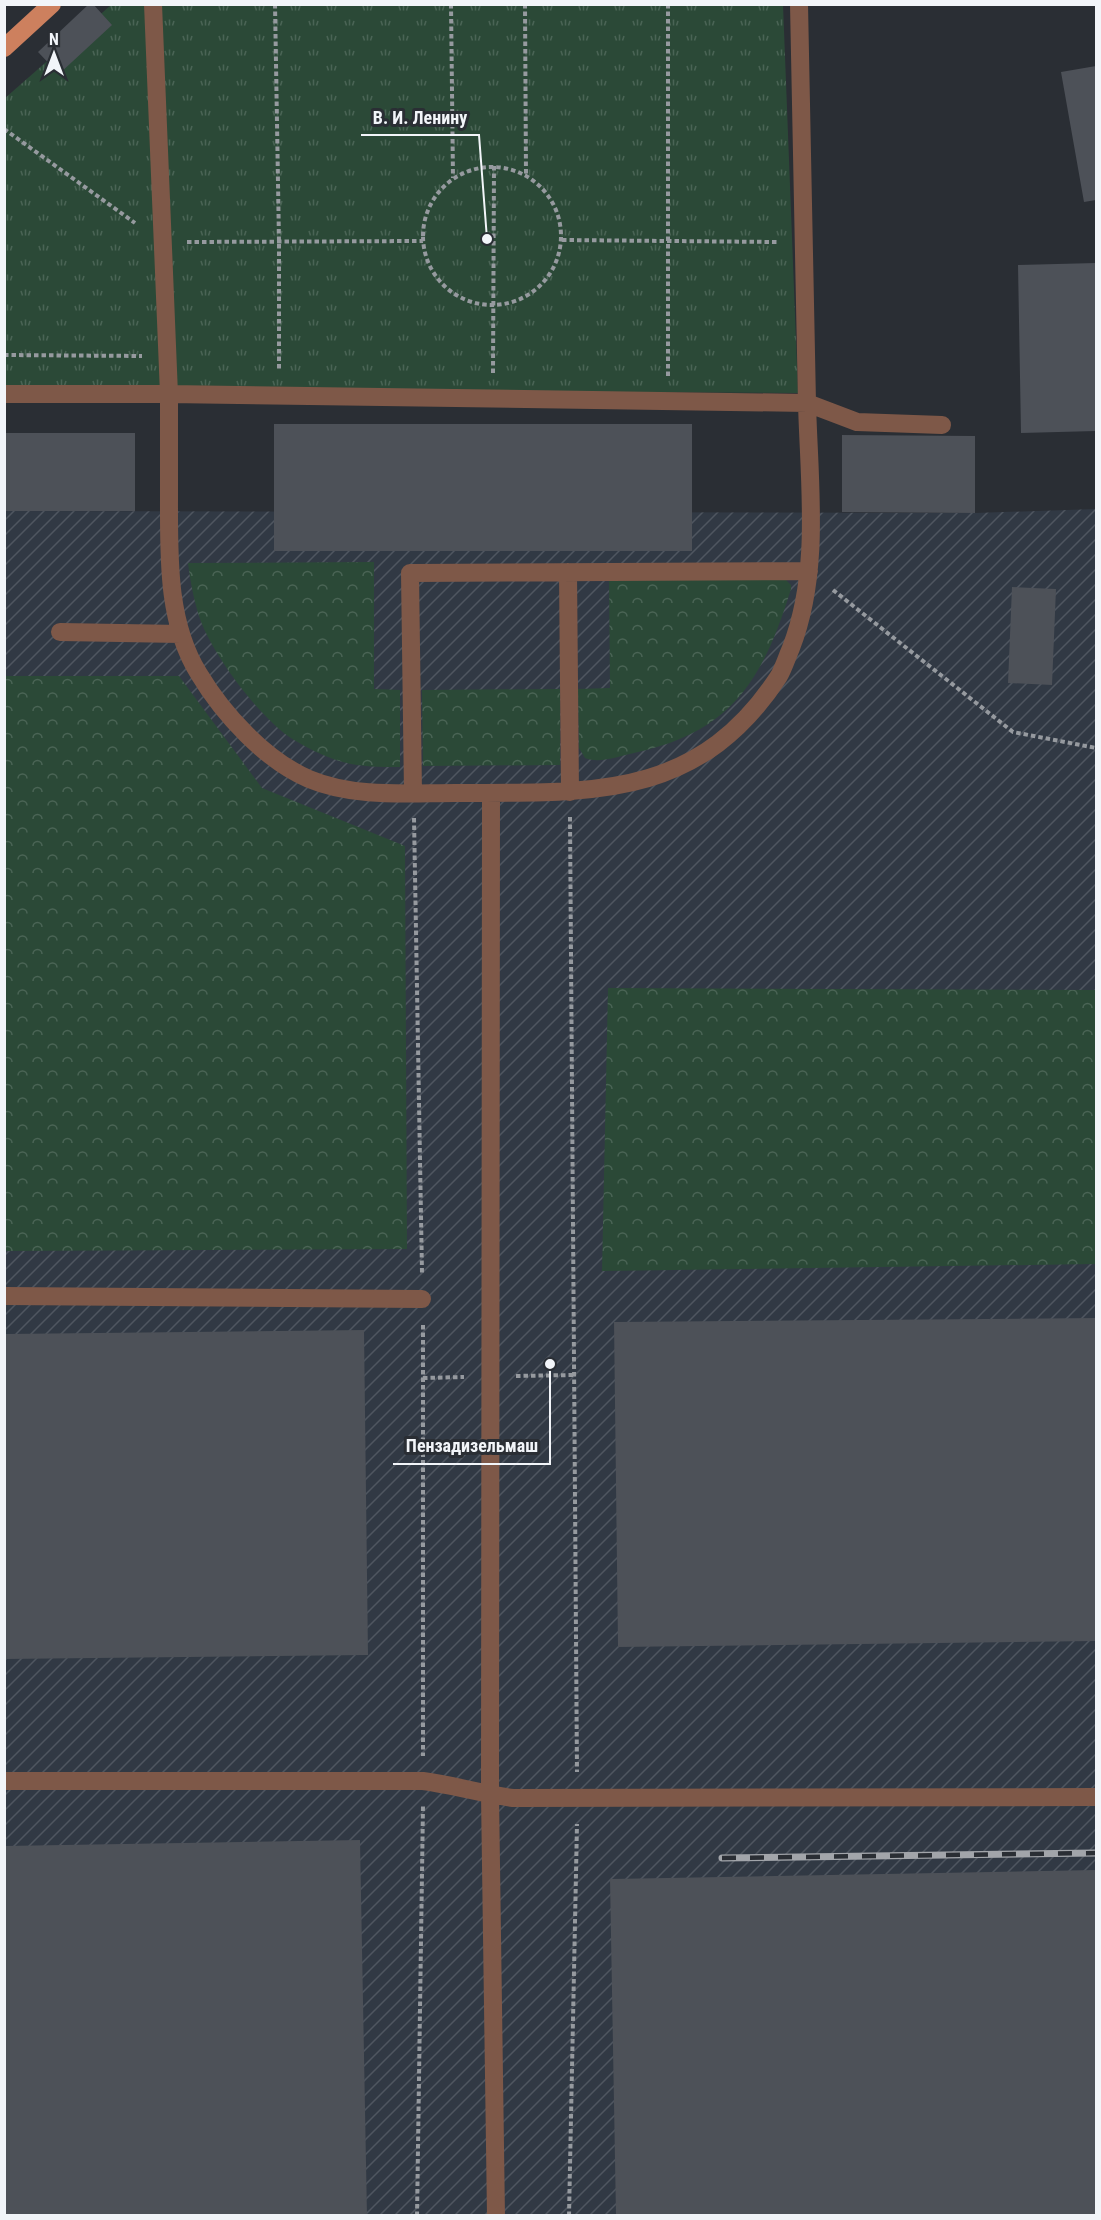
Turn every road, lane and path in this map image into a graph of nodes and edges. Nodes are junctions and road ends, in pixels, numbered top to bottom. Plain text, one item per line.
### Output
1 (52, 4) edge
2 (153, 4) edge
3 (275, 4) edge
4 (451, 4) edge
5 (525, 4) edge
6 (668, 4) edge
7 (799, 4) edge
8 (4, 48) edge
9 (4, 129) edge
10 (494, 166) junction
11 (526, 176) junction
12 (453, 178) junction
13 (562, 240) junction
14 (668, 240) junction
15 (423, 241) junction
16 (162, 242) junction
17 (279, 242) junction
18 (804, 242) junction
19 (493, 306) junction
20 (4, 355) edge
21 (167, 356) junction
22 (4, 394) edge
23 (169, 394) junction
24 (279, 396) junction
25 (494, 399) junction
26 (668, 402) junction
27 (807, 403) junction
28 (942, 425) dead end
29 (809, 571) junction
30 (568, 572) junction
31 (60, 632) dead end
32 (181, 634) junction
33 (1096, 748) edge
34 (570, 792) junction
35 (491, 793) junction
36 (413, 794) junction
37 (4, 1296) edge
38 (422, 1299) junction
39 (423, 1781) junction
40 (4, 1782) edge
41 (490, 1795) junction
42 (577, 1797) junction
43 (1096, 1797) edge
44 (417, 2216) edge
45 (496, 2216) edge
46 (569, 2216) edge

1 - 8 main road
2 - 16 lane
3 - 17 path
4 - 12 path
5 - 11 path
6 - 14 path
7 - 18 lane
9 - 16 path
10 - 11 path
10 - 12 path
10 - 19 path
11 - 13 path
12 - 15 path
13 - 14 path
13 - 19 path
14 - 18 path
14 - 26 path
15 - 17 path
15 - 19 path
16 - 17 path
16 - 21 lane
17 - 24 path
18 - 27 lane
19 - 25 path
20 - 21 path
21 - 23 lane
22 - 23 lane
23 - 24 lane
23 - 32 lane
24 - 25 lane
25 - 26 lane
26 - 27 lane
27 - 28 lane
27 - 29 lane
29 - 30 lane
29 - 33 path
29 - 34 lane
30 - 34 lane
30 - 36 lane
31 - 32 lane
32 - 36 lane
34 - 35 lane
34 - 42 path
35 - 36 lane
35 - 41 lane
36 - 38 path
37 - 38 lane
38 - 39 path
39 - 40 lane
39 - 41 lane
39 - 44 path
41 - 42 lane
41 - 45 lane
42 - 43 lane
42 - 46 path

